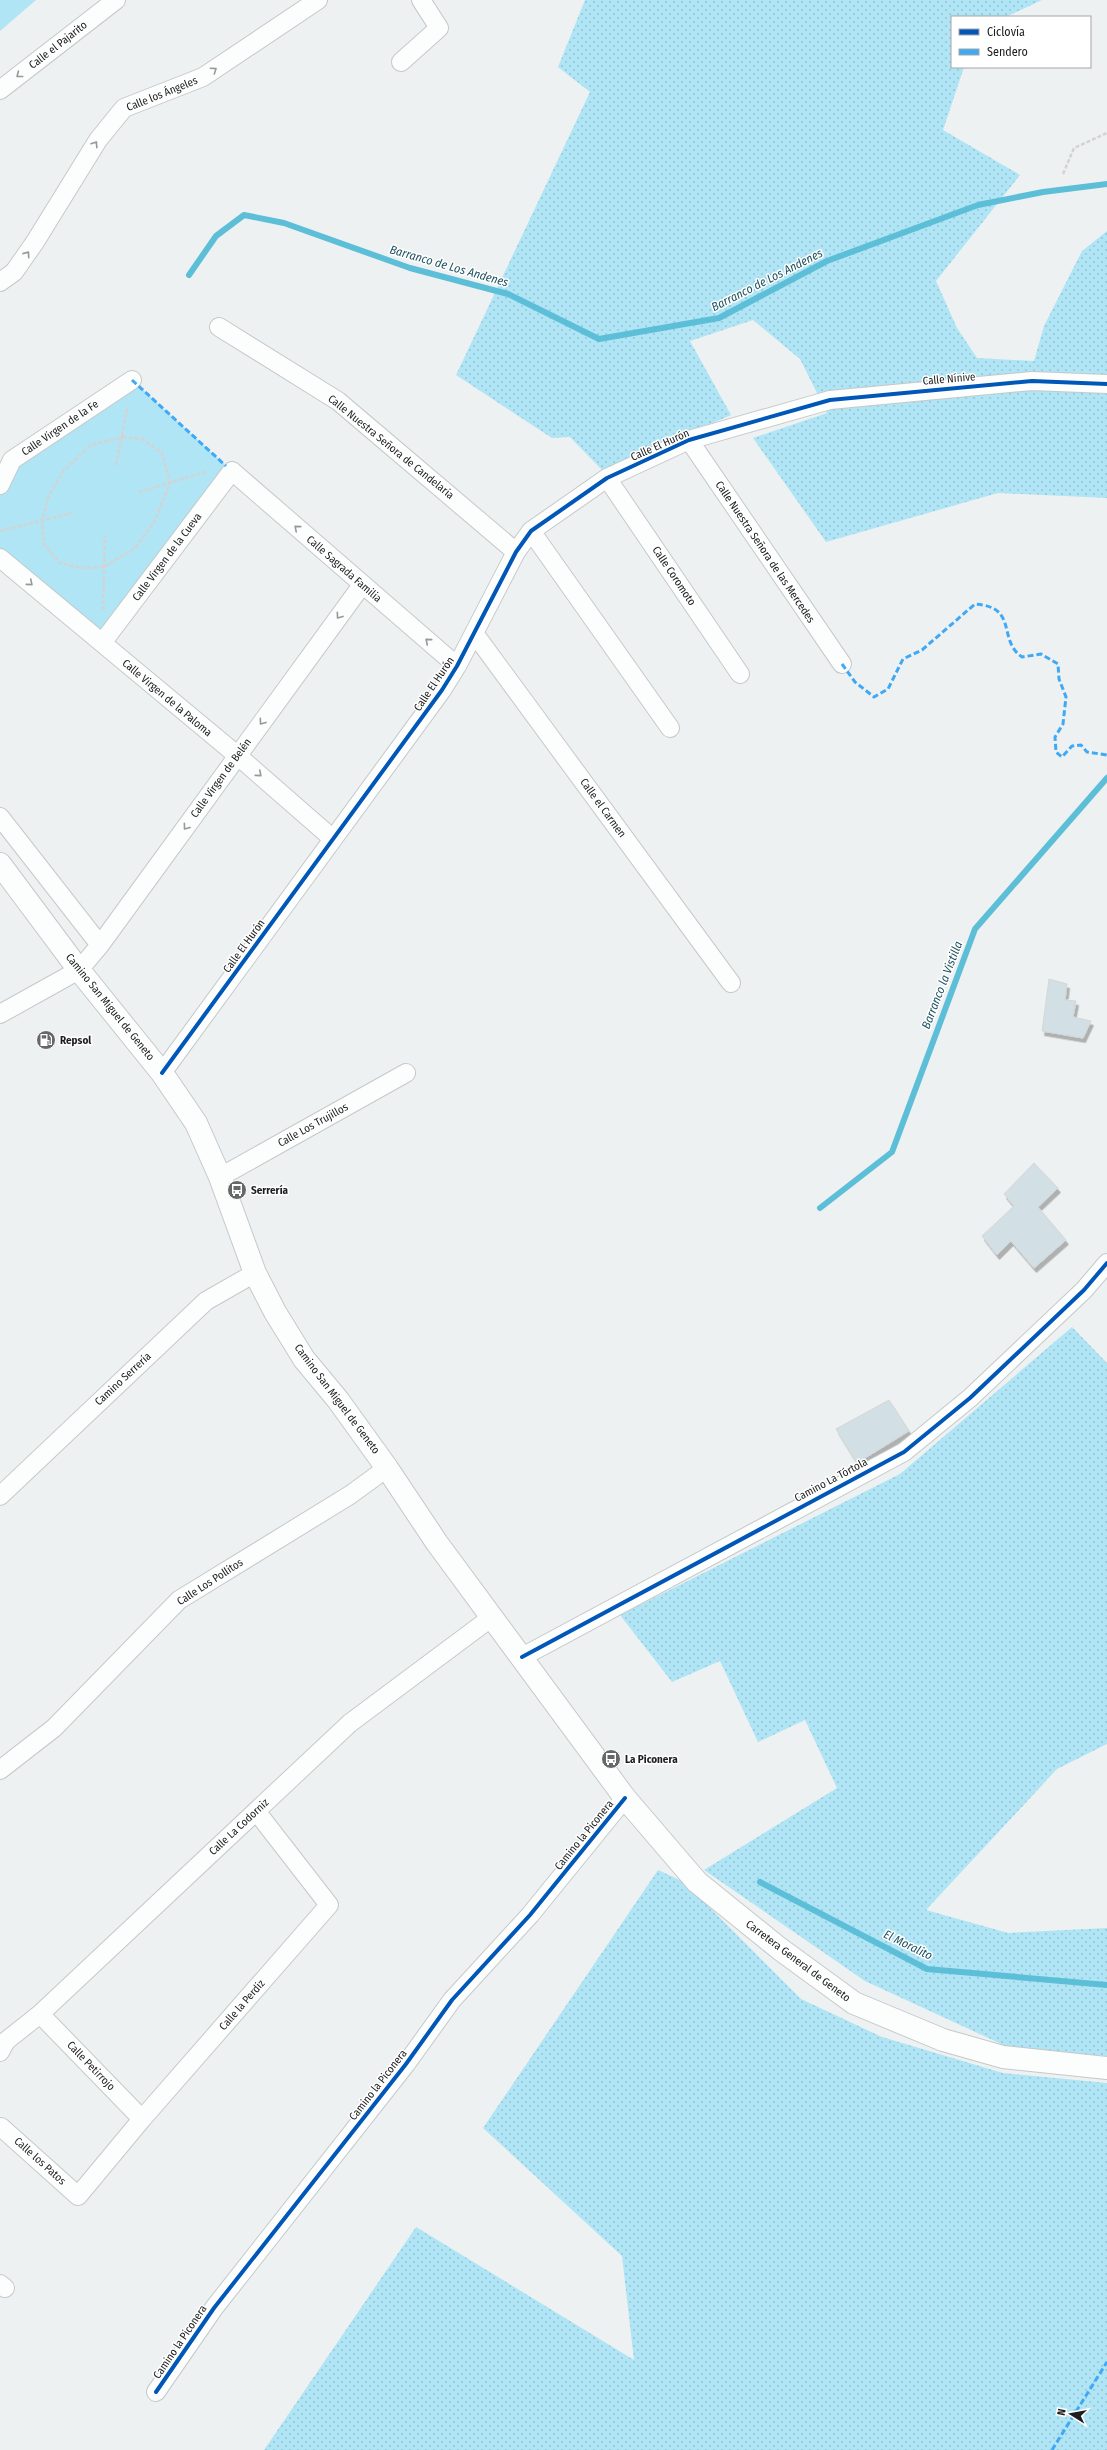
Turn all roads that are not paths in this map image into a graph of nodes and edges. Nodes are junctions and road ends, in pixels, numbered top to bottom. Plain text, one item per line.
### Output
1 (116, 0) edge
2 (318, 0) edge
3 (421, 0) edge
4 (401, 62) dead end
5 (0, 90) edge
6 (0, 282) edge
7 (219, 327) dead end
8 (132, 380) road end
9 (1107, 384) edge
10 (795, 410) joint
11 (689, 440) junction
12 (232, 471) joint
13 (607, 478) junction
14 (0, 485) edge
15 (531, 531) junction
16 (516, 552) junction
17 (0, 558) edge
18 (362, 585) junction
19 (474, 633) junction
20 (102, 643) junction
21 (842, 664) dead end
22 (457, 666) junction
23 (740, 674) dead end
24 (670, 728) dead end
25 (238, 756) junction
26 (0, 817) edge
27 (333, 839) junction
28 (0, 864) edge
29 (100, 945) junction
30 (79, 970) junction
31 (731, 983) dead end
32 (0, 1014) edge
33 (162, 1072) junction
34 (406, 1073) dead end
35 (220, 1177) junction
36 (1107, 1262) edge
37 (255, 1273) junction
38 (388, 1468) junction
39 (0, 1496) edge
40 (492, 1617) junction
41 (522, 1657) junction
42 (0, 1770) edge
43 (625, 1798) junction
44 (256, 1811) junction
45 (40, 2014) junction
46 (0, 2052) edge
47 (1107, 2068) edge
48 (142, 2119) junction
49 (0, 2126) edge
50 (78, 2196) joint
51 (156, 2392) dead end

1 -> 5 street, Calle el Pajarito
6 -> 2 street, Calle los Ángeles
3 - 4 street
7 - 16 street, Calle Nuestra Señora de Candelaria
8 - 14 street, Calle Virgen de la Fe
9 - 10 street, Calle Nínive
10 - 11 street, Calle El Hurón
11 - 13 street, Calle El Hurón
11 - 21 street, Calle Nuestra Señora de las Mercedes
18 -> 12 street, Calle Sagrada Familia
12 - 20 street, Calle Virgen de la Cueva
13 - 15 street, Calle El Hurón
13 - 23 street, Calle Coromoto
15 - 16 street, Calle El Hurón
15 - 24 street
16 - 19 street, Calle El Hurón
17 -> 20 street, Calle Virgen de la Paloma
22 -> 18 street, Calle Sagrada Familia
18 -> 25 street, Calle Virgen de Belén
19 - 22 street, Calle El Hurón
19 - 31 street, Calle el Carmen
20 - 25 street, Calle Virgen de la Paloma
22 - 27 street, Calle El Hurón
25 -> 27 street, Calle Virgen de la Paloma
25 -> 29 street, Calle Virgen de Belén
26 - 29 street
27 - 33 street, Calle El Hurón
28 - 30 main road, Camino San Miguel de Geneto
29 - 30 street, Calle Virgen de Belén
30 - 32 street
30 - 33 main road, Camino San Miguel de Geneto
33 - 35 main road, Camino San Miguel de Geneto
34 - 35 street, Calle Los Trujillos
35 - 37 main road, Camino San Miguel de Geneto
36 - 41 street, Camino La Tórtola
37 - 38 main road, Camino San Miguel de Geneto
37 - 39 street, Camino Serrería
38 - 40 main road, Camino San Miguel de Geneto
38 - 42 street, Calle Los Pollitos
40 - 41 main road, Camino San Miguel de Geneto
40 - 44 street, Calle La Codorniz
41 - 43 main road, Camino San Miguel de Geneto
43 - 47 main road, Carretera General de Geneto
43 - 51 street, Camino la Piconera
44 - 45 street, Calle La Codorniz
44 - 48 street, Calle la Perdiz
45 - 46 street, Calle La Codorniz
45 - 48 street, Calle Petirrojo
48 - 50 street, Calle la Perdiz
49 - 50 street, Calle los Patos

